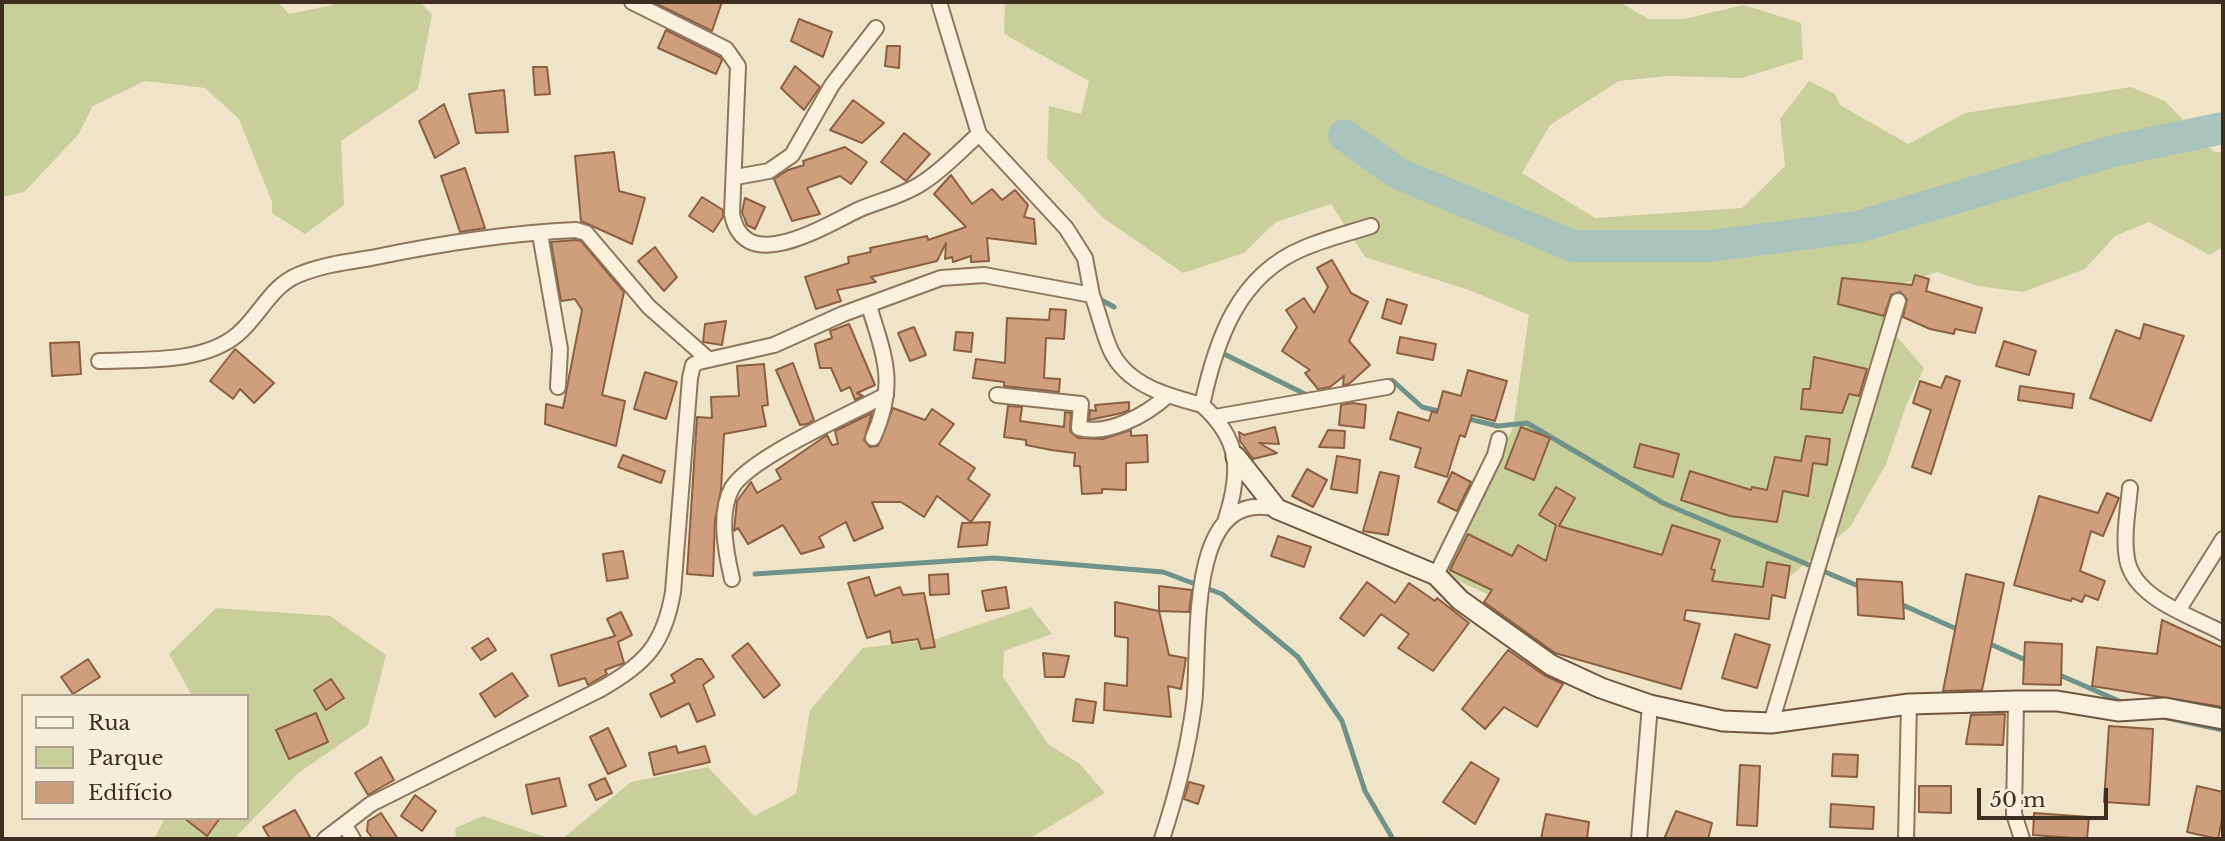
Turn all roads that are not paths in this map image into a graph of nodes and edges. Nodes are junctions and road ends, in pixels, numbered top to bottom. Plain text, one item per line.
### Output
1 (632, 2) edge
2 (939, 2) edge
3 (876, 28) dead end
4 (979, 134) junction
5 (736, 177) junction
6 (1371, 226) dead end
7 (540, 234) junction
8 (1092, 295) junction
9 (1898, 301) dead end
10 (869, 306) junction
11 (708, 359) junction
12 (99, 361) dead end
13 (558, 387) dead end
14 (1387, 387) dead end
15 (886, 395) junction
16 (997, 395) dead end
17 (1167, 396) junction
18 (1202, 405) junction
19 (1215, 417) junction
20 (873, 438) dead end
21 (1499, 439) dead end
22 (1236, 457) junction
23 (2130, 488) dead end
24 (1277, 509) junction
25 (1226, 519) junction
26 (2223, 539) edge
27 (1436, 575) junction
28 (732, 579) dead end
29 (2179, 610) junction
30 (2223, 634) edge
31 (2016, 701) junction
32 (1909, 704) junction
33 (1650, 705) junction
34 (2223, 719) edge
35 (1771, 723) junction
36 (349, 833) edge
37 (325, 839) edge
38 (1162, 839) edge
39 (1639, 839) edge
40 (1906, 839) edge
41 (2022, 839) edge

1 - 5 street
2 - 4 street
3 - 5 street
4 - 5 street
4 - 8 street
6 - 18 street
7 - 11 street
7 - 12 street
7 - 13 street
8 - 10 street
8 - 17 street
9 - 35 street
10 - 11 street
10 - 15 street
11 - 36 street
14 - 19 street
15 - 20 street
15 - 28 street
16 - 17 street
17 - 18 street
18 - 19 street
19 - 22 street
21 - 27 street
22 - 24 street
22 - 25 street
23 - 29 street
24 - 25 street
24 - 27 street
25 - 38 street
26 - 29 street
27 - 33 street
29 - 30 street
31 - 32 street
31 - 34 street
31 - 41 street
32 - 35 street
32 - 40 street
33 - 35 street
33 - 39 street
36 - 37 street

